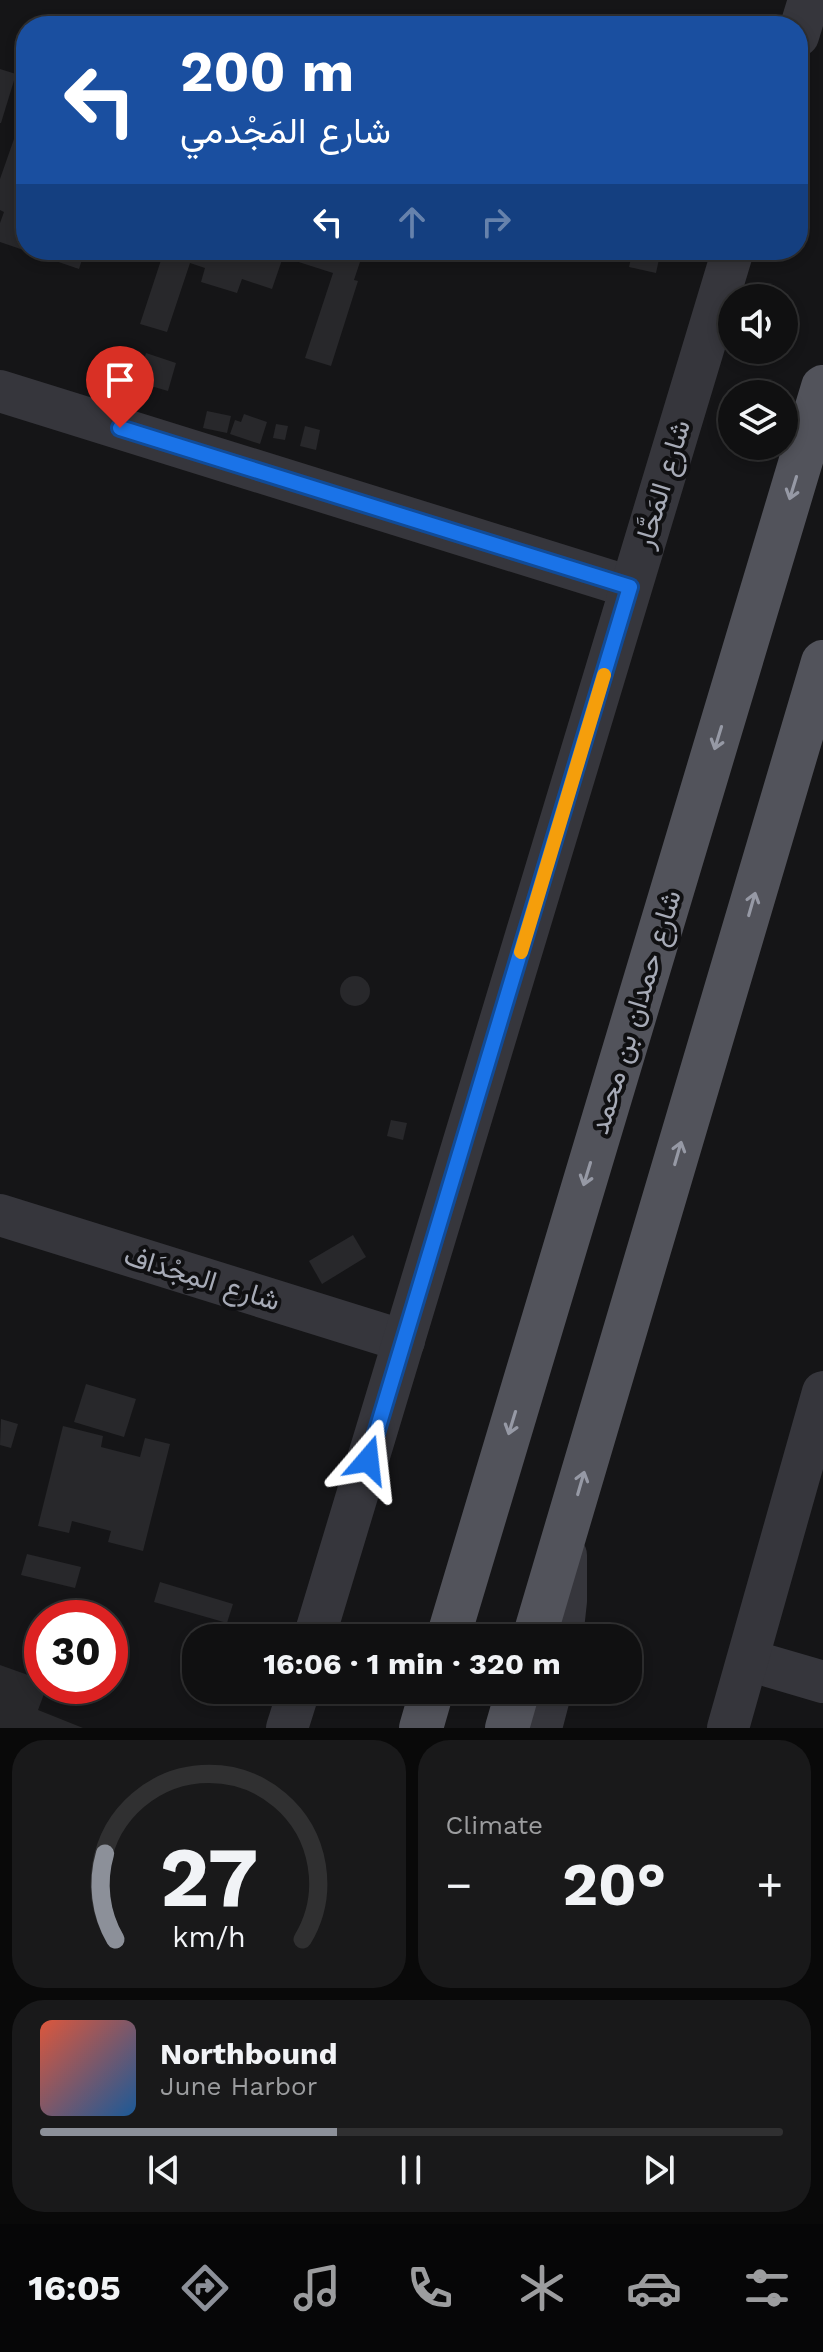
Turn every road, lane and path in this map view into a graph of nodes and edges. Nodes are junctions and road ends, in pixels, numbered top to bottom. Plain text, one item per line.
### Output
1 (730, 260) edge
2 (823, 387) edge
3 (0, 391) edge
4 (630, 587) junction
5 (823, 662) edge
6 (0, 1215) edge
7 (404, 1341) junction
8 (823, 1392) edge
9 (565, 1537) junction
10 (318, 1624) edge
11 (452, 1624) edge
12 (538, 1624) edge
13 (564, 1624) edge
14 (748, 1660) junction
15 (823, 1682) edge
16 (295, 1704) edge
17 (428, 1704) edge
18 (514, 1704) edge
19 (547, 1704) edge
20 (287, 1728) edge
21 (421, 1728) edge
22 (507, 1728) edge
23 (541, 1728) edge
24 (728, 1728) edge

1 - 4 street, شارع المَحَّار
2 -> 11 main road, شارع حمدان بن محمد
3 - 4 street
4 - 7 street, شارع المَحَّار
9 -> 5 main road
6 - 7 street, شارع المِجْدَاف
7 - 10 street, شارع المَحَّار
8 - 14 street
9 - 12 main road
9 - 13 street
14 - 15 street
14 - 24 street
16 - 20 street
17 - 21 main road
18 - 22 main road
19 - 23 street

